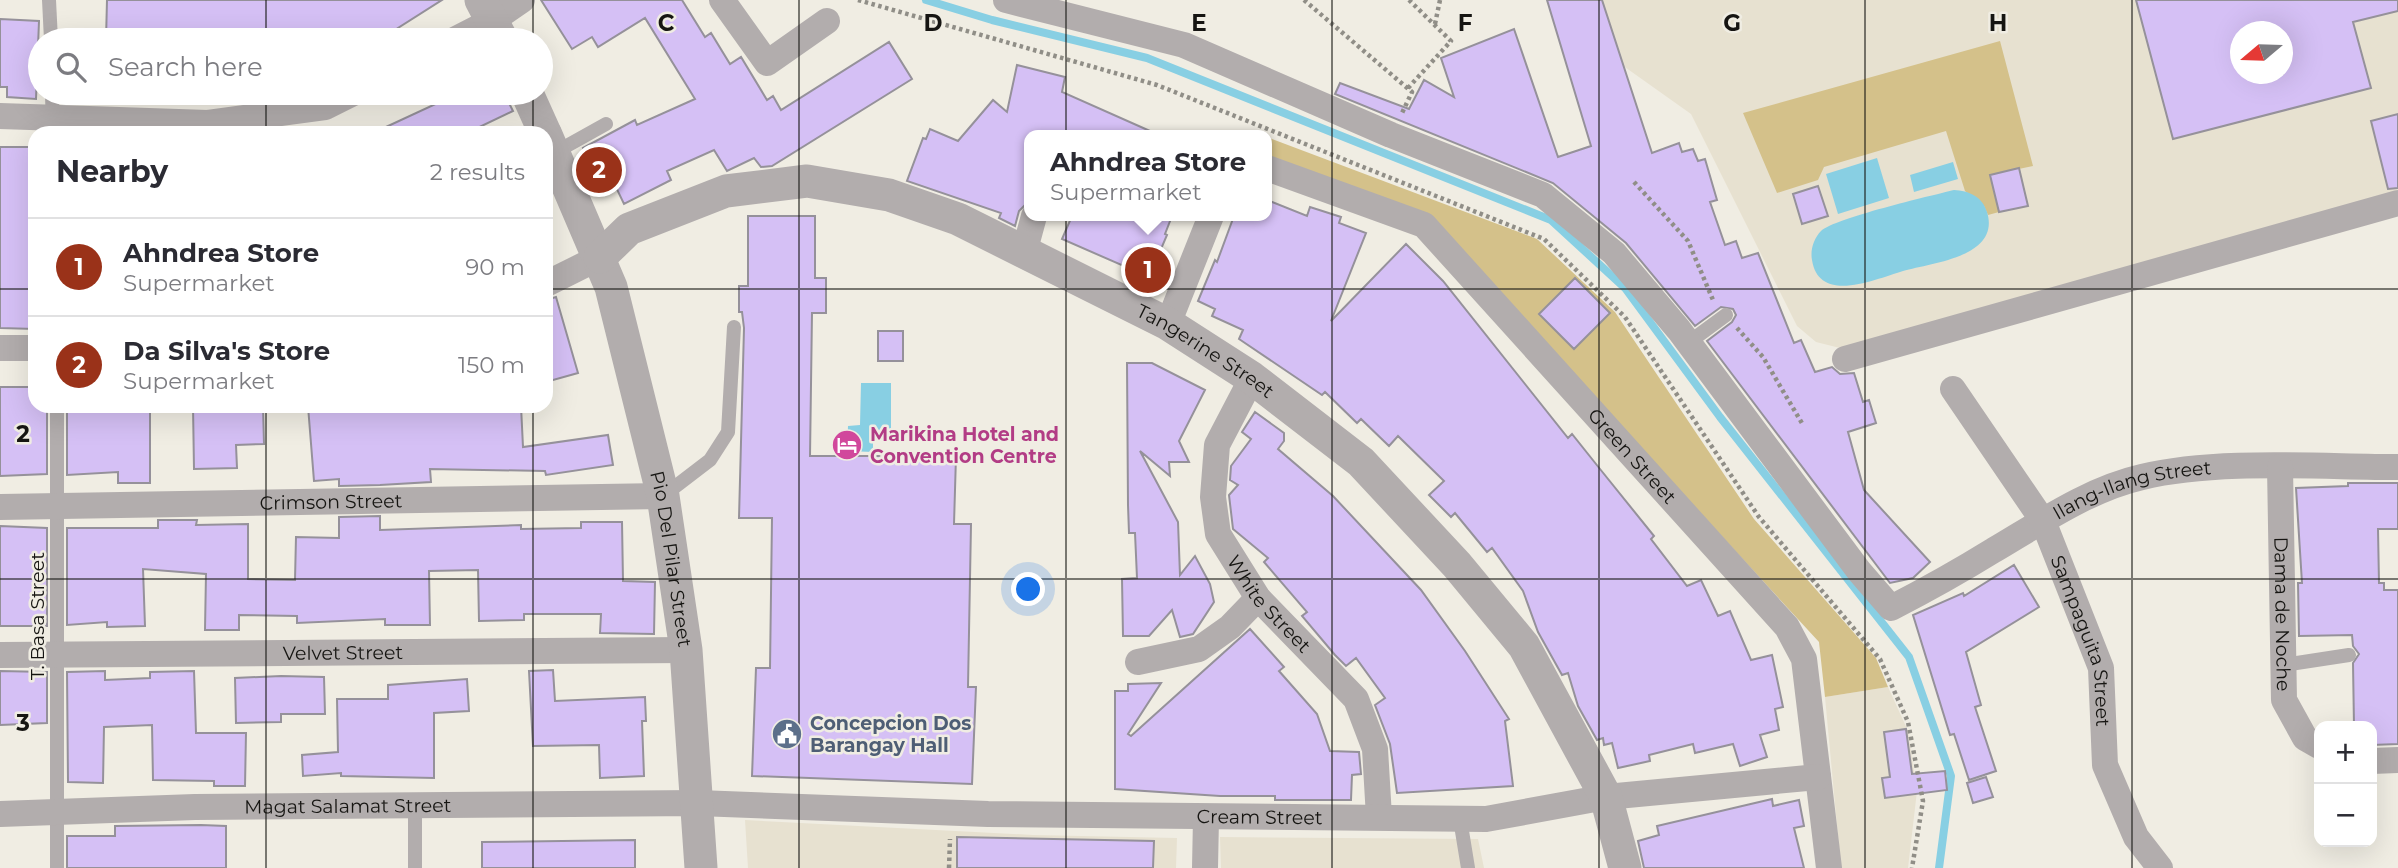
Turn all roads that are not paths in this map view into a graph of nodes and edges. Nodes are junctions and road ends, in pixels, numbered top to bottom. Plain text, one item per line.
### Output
1 (50, 0) edge
2 (522, 0) edge
3 (722, 0) edge
4 (1006, 0) edge
5 (492, 20) edge
6 (827, 20) dead end
7 (51, 28) edge
8 (329, 105) edge
9 (532, 105) edge
10 (53, 114) edge
11 (0, 116) edge
12 (606, 124) dead end
13 (542, 126) edge
14 (553, 139) edge
15 (553, 151) edge
16 (1272, 170) edge
17 (2398, 203) edge
18 (1033, 221) edge
19 (1209, 221) edge
20 (1024, 253) junction
21 (600, 257) junction
22 (553, 280) edge
23 (1726, 315) road end
24 (1168, 324) junction
25 (734, 327) dead end
26 (1688, 343) junction
27 (0, 348) edge
28 (28, 348) edge
29 (1845, 359) dead end
30 (1252, 378) junction
31 (1953, 389) dead end
32 (57, 413) edge
33 (2280, 467) junction
34 (2398, 467) edge
35 (663, 496) junction
36 (0, 508) edge
37 (56, 508) junction
38 (2043, 521) junction
39 (1258, 598) junction
40 (686, 650) junction
41 (0, 655) edge
42 (57, 655) junction
43 (2349, 655) dead end
44 (1138, 662) dead end
45 (2283, 665) junction
46 (2314, 743) edge
47 (2398, 760) edge
48 (2377, 761) edge
49 (1818, 777) junction
50 (1606, 797) junction
51 (698, 803) junction
52 (415, 806) junction
53 (0, 814) edge
54 (57, 814) junction
55 (1380, 817) junction
56 (1206, 818) junction
57 (1460, 819) junction
58 (57, 868) edge
59 (415, 868) edge
60 (701, 868) edge
61 (1205, 868) edge
62 (1468, 868) edge
63 (1625, 868) edge
64 (1829, 868) edge
65 (2160, 868) edge

1 - 7 lane
2 - 5 street
3 - 6 street
4 - 26 street
8 - 10 street
9 - 13 street, Pio Del Pilar Street
10 - 11 street
12 - 14 lane
15 - 21 street, Pio Del Pilar Street
16 - 49 street, Green Street
17 - 29 street
18 - 20 street
19 - 24 street
20 - 21 street, Tangerine Street
20 - 24 street, Tangerine Street
21 - 22 street, Tangerine Street
21 - 35 street, Pio Del Pilar Street
23 - 26 lane
24 - 30 street, Tangerine Street
25 - 35 lane
26 - 38 street, Ilang-Ilang Street
27 - 28 street
30 - 39 street, White Street
30 - 50 street, Tangerine Street
31 - 38 street, Sampaguita Street
32 - 37 lane, T. Basa Street
33 - 34 street, Ilang-Ilang Street
33 - 38 street, Ilang-Ilang Street
33 - 45 street, Dama de Noche
35 - 37 street, Crimson Street
35 - 40 street, Pio Del Pilar Street
36 - 37 street, Crimson Street
37 - 42 lane, T. Basa Street
38 - 65 street, Sampaguita Street
39 - 44 street
39 - 55 street, White Street
40 - 42 street, Velvet Street
40 - 51 street, Pio Del Pilar Street
41 - 42 street, Velvet Street
42 - 54 lane, T. Basa Street
43 - 45 lane
45 - 46 street, Dama de Noche
47 - 48 street
49 - 50 street, Cream Street
49 - 64 street, Green Street
50 - 57 street, Cream Street
50 - 63 street, Tangerine Street
51 - 52 street, Magat Salamat Street
51 - 56 street, Cream Street
51 - 60 street, Pio Del Pilar Street
52 - 54 street, Magat Salamat Street
52 - 59 lane
53 - 54 street, Magat Salamat Street
54 - 58 lane, T. Basa Street
55 - 56 street, Cream Street
55 - 57 street, Cream Street
56 - 61 street
57 - 62 lane

